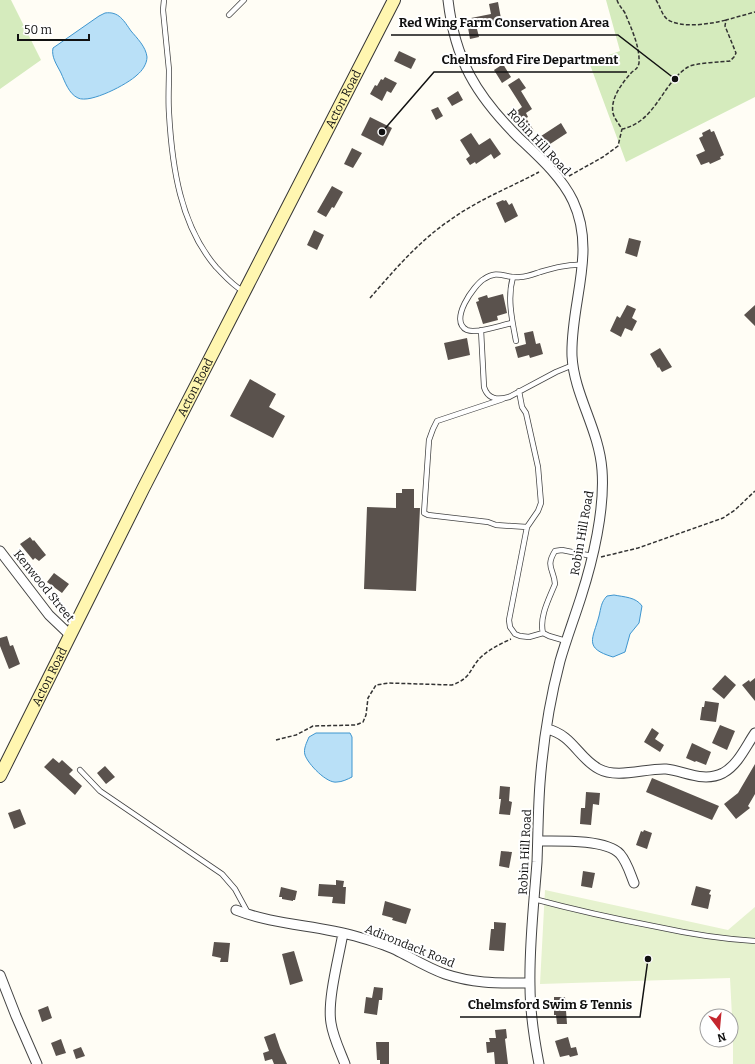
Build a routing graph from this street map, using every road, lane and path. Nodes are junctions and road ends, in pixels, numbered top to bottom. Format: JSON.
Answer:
{"nodes":[{"id":1,"x":164,"y":0,"type":"edge"},
{"id":2,"x":244,"y":0,"type":"edge"},
{"id":3,"x":394,"y":0,"type":"edge"},
{"id":4,"x":448,"y":0,"type":"edge"},
{"id":5,"x":617,"y":0,"type":"edge"},
{"id":6,"x":656,"y":0,"type":"edge"},
{"id":7,"x":755,"y":12,"type":"edge"},
{"id":8,"x":229,"y":15,"type":"dead end"},
{"id":9,"x":726,"y":20,"type":"junction"},
{"id":10,"x":622,"y":128,"type":"junction"},
{"id":11,"x":548,"y":166,"type":"junction"},
{"id":12,"x":560,"y":181,"type":"junction"},
{"id":13,"x":583,"y":265,"type":"junction"},
{"id":14,"x":514,"y":277,"type":"junction"},
{"id":15,"x":245,"y":291,"type":"junction"},
{"id":16,"x":370,"y":298,"type":"dead end"},
{"id":17,"x":512,"y":322,"type":"junction"},
{"id":18,"x":481,"y":330,"type":"junction"},
{"id":19,"x":516,"y":341,"type":"dead end"},
{"id":20,"x":573,"y":365,"type":"junction"},
{"id":21,"x":519,"y":392,"type":"junction"},
{"id":22,"x":503,"y":398,"type":"junction"},
{"id":23,"x":755,"y":491,"type":"edge"},
{"id":24,"x":527,"y":528,"type":"junction"},
{"id":25,"x":0,"y":551,"type":"edge"},
{"id":26,"x":592,"y":556,"type":"junction"},
{"id":27,"x":543,"y":633,"type":"junction"},
{"id":28,"x":70,"y":635,"type":"junction"},
{"id":29,"x":518,"y":635,"type":"junction"},
{"id":30,"x":566,"y":641,"type":"junction"},
{"id":31,"x":547,"y":729,"type":"junction"},
{"id":32,"x":755,"y":733,"type":"edge"},
{"id":33,"x":276,"y":740,"type":"dead end"},
{"id":34,"x":80,"y":770,"type":"dead end"},
{"id":35,"x":0,"y":776,"type":"edge"},
{"id":36,"x":538,"y":841,"type":"junction"},
{"id":37,"x":634,"y":882,"type":"dead end"},
{"id":38,"x":534,"y":899,"type":"junction"},
{"id":39,"x":236,"y":910,"type":"dead end"},
{"id":40,"x":249,"y":915,"type":"junction"},
{"id":41,"x":343,"y":933,"type":"junction"},
{"id":42,"x":755,"y":941,"type":"edge"},
{"id":43,"x":0,"y":975,"type":"edge"},
{"id":44,"x":530,"y":983,"type":"junction"},
{"id":45,"x":37,"y":1064,"type":"edge"},
{"id":46,"x":345,"y":1064,"type":"edge"},
{"id":47,"x":539,"y":1064,"type":"edge"}],
"edges":[{"from":1,"to":15,"type":"lane"},
{"from":2,"to":8,"type":"lane"},
{"from":3,"to":15,"type":"main road","name":"Acton Road"},
{"from":4,"to":11,"type":"street","name":"Robin Hill Road"},
{"from":5,"to":10,"type":"path"},
{"from":6,"to":9,"type":"path"},
{"from":7,"to":9,"type":"path"},
{"from":9,"to":10,"type":"path"},
{"from":10,"to":12,"type":"path"},
{"from":11,"to":12,"type":"street","name":"Robin Hill Road"},
{"from":11,"to":16,"type":"path"},
{"from":12,"to":13,"type":"street","name":"Robin Hill Road"},
{"from":13,"to":14,"type":"lane"},
{"from":13,"to":20,"type":"street","name":"Robin Hill Road"},
{"from":14,"to":17,"type":"lane"},
{"from":14,"to":18,"type":"lane"},
{"from":15,"to":28,"type":"main road","name":"Acton Road"},
{"from":17,"to":18,"type":"lane"},
{"from":17,"to":19,"type":"lane"},
{"from":18,"to":22,"type":"lane"},
{"from":20,"to":21,"type":"lane"},
{"from":20,"to":26,"type":"street","name":"Robin Hill Road"},
{"from":21,"to":22,"type":"lane"},
{"from":21,"to":24,"type":"lane"},
{"from":22,"to":24,"type":"lane"},
{"from":23,"to":26,"type":"path"},
{"from":24,"to":29,"type":"lane"},
{"from":25,"to":28,"type":"street","name":"Kenwood Street"},
{"from":26,"to":27,"type":"lane"},
{"from":26,"to":30,"type":"street","name":"Robin Hill Road"},
{"from":27,"to":29,"type":"lane"},
{"from":27,"to":30,"type":"lane"},
{"from":28,"to":35,"type":"main road","name":"Acton Road"},
{"from":29,"to":33,"type":"path"},
{"from":30,"to":31,"type":"street","name":"Robin Hill Road"},
{"from":31,"to":32,"type":"street"},
{"from":31,"to":36,"type":"street","name":"Robin Hill Road"},
{"from":34,"to":40,"type":"lane"},
{"from":36,"to":37,"type":"street"},
{"from":36,"to":38,"type":"street","name":"Robin Hill Road"},
{"from":38,"to":42,"type":"lane"},
{"from":38,"to":44,"type":"street","name":"Robin Hill Road"},
{"from":39,"to":40,"type":"street","name":"Adirondack Road"},
{"from":40,"to":41,"type":"street","name":"Adirondack Road"},
{"from":41,"to":44,"type":"street","name":"Adirondack Road"},
{"from":41,"to":46,"type":"street"},
{"from":43,"to":45,"type":"street"},
{"from":44,"to":47,"type":"street","name":"Robin Hill Road"}]}
